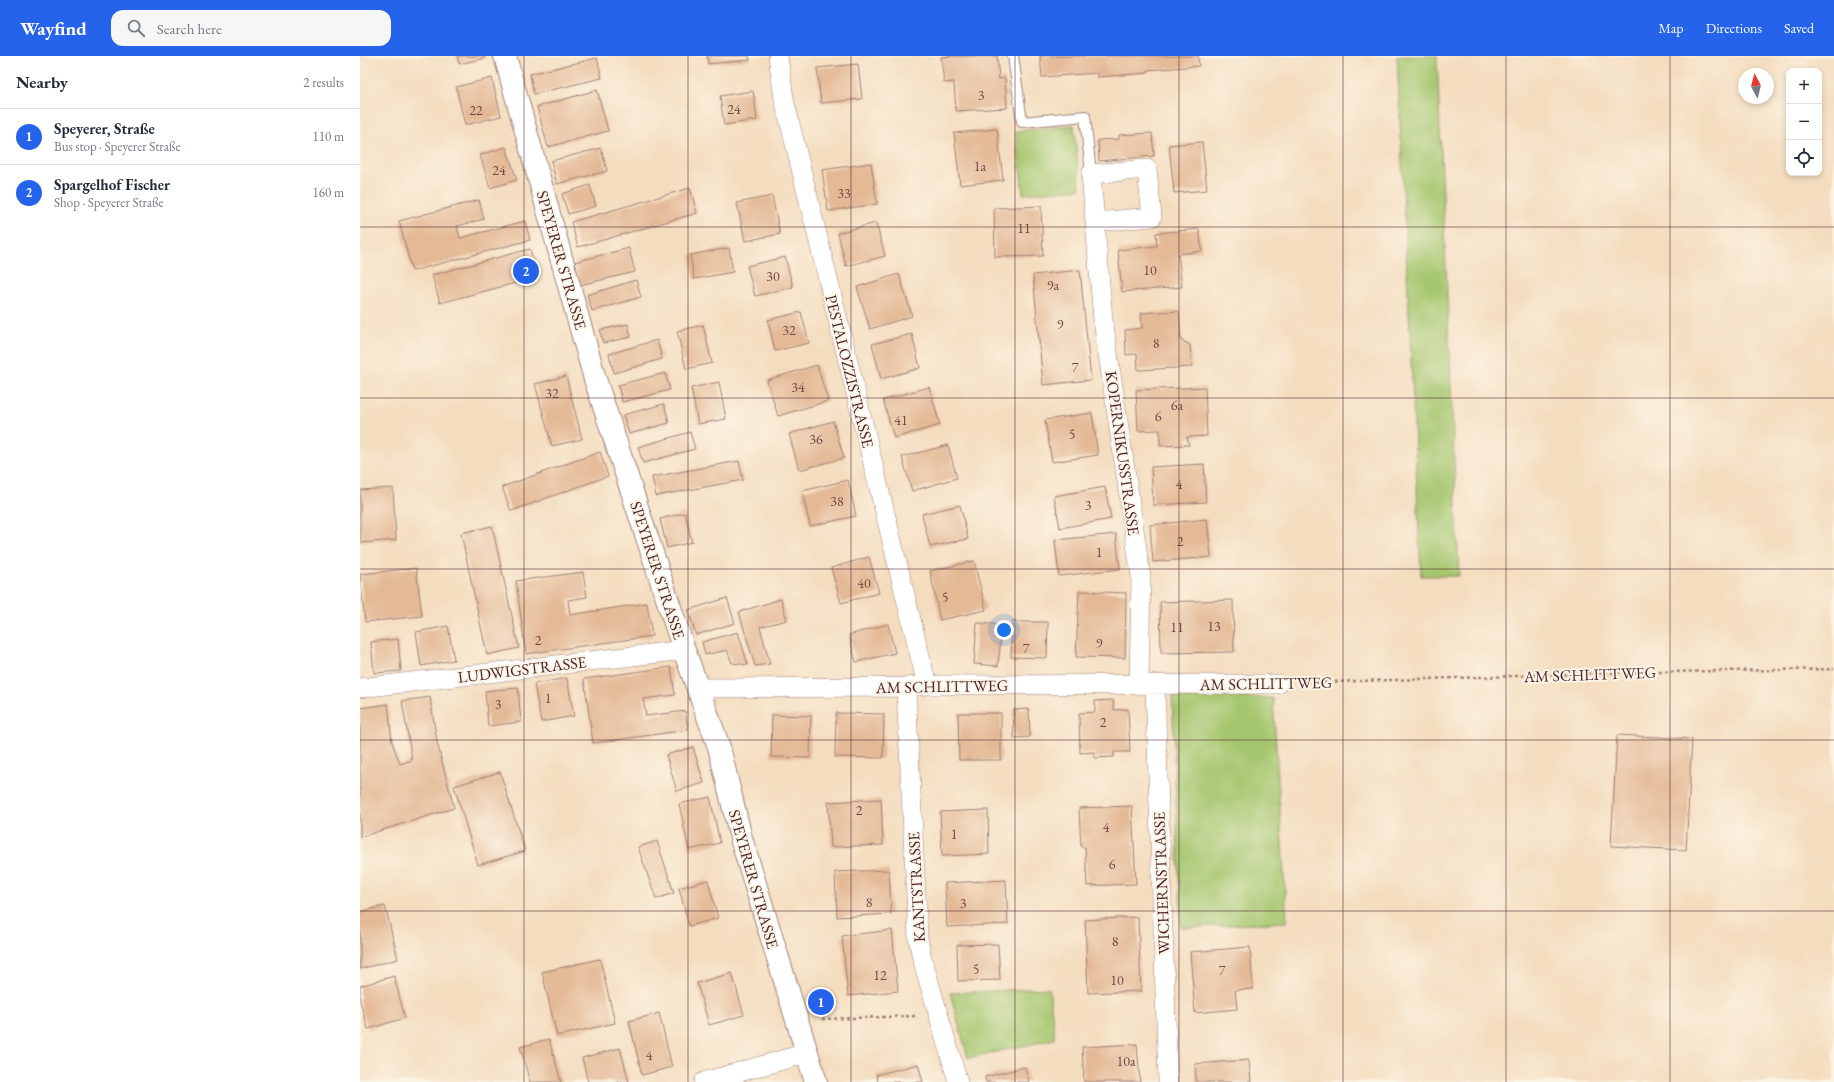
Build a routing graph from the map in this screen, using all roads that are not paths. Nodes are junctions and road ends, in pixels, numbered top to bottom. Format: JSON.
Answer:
{"nodes":[{"id":1,"x":505,"y":56,"type":"edge"},
{"id":2,"x":778,"y":56,"type":"edge"},
{"id":3,"x":1013,"y":56,"type":"edge"},
{"id":4,"x":1091,"y":174,"type":"junction"},
{"id":5,"x":1095,"y":222,"type":"junction"},
{"id":6,"x":684,"y":650,"type":"junction"},
{"id":7,"x":1278,"y":684,"type":"road end"},
{"id":8,"x":927,"y":685,"type":"junction"},
{"id":9,"x":1147,"y":685,"type":"junction"},
{"id":10,"x":906,"y":687,"type":"junction"},
{"id":11,"x":360,"y":688,"type":"edge"},
{"id":12,"x":697,"y":688,"type":"junction"},
{"id":13,"x":807,"y":1052,"type":"junction"},
{"id":14,"x":704,"y":1082,"type":"edge"},
{"id":15,"x":816,"y":1082,"type":"edge"},
{"id":16,"x":958,"y":1082,"type":"edge"},
{"id":17,"x":1168,"y":1082,"type":"edge"}],
"edges":[{"from":1,"to":6,"type":"main road","name":"SPEYERER STRASSE"},
{"from":2,"to":8,"type":"street","name":"PESTALOZZISTRASSE"},
{"from":3,"to":4,"type":"lane","name":"KOPERNIKUSSTRASSE"},
{"from":4,"to":5,"type":"street","name":"KOPERNIKUSSTRASSE"},
{"from":4,"to":5,"type":"street"},
{"from":5,"to":9,"type":"street","name":"KOPERNIKUSSTRASSE"},
{"from":6,"to":11,"type":"street","name":"LUDWIGSTRASSE"},
{"from":6,"to":12,"type":"main road","name":"SPEYERER STRASSE"},
{"from":7,"to":9,"type":"street","name":"AM SCHLITTWEG"},
{"from":8,"to":9,"type":"street","name":"AM SCHLITTWEG"},
{"from":8,"to":10,"type":"street","name":"AM SCHLITTWEG"},
{"from":9,"to":17,"type":"street","name":"WICHERNSTRASSE"},
{"from":10,"to":12,"type":"street","name":"AM SCHLITTWEG"},
{"from":10,"to":16,"type":"street","name":"KANTSTRASSE"},
{"from":12,"to":13,"type":"main road","name":"SPEYERER STRASSE"},
{"from":13,"to":14,"type":"street"},
{"from":13,"to":15,"type":"main road","name":"SPEYERER STRASSE"}]}
